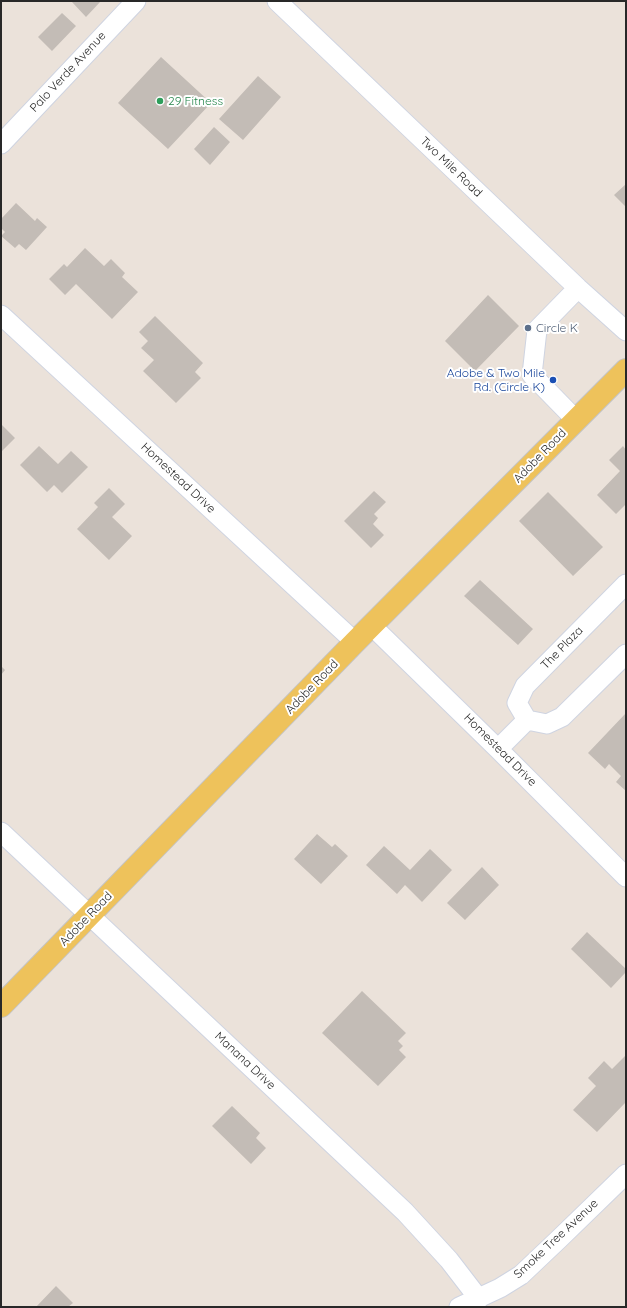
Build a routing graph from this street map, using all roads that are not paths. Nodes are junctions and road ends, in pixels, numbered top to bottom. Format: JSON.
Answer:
{"nodes":[{"id":1,"x":136,"y":1,"type":"edge"},
{"id":2,"x":278,"y":1,"type":"edge"},
{"id":3,"x":1,"y":144,"type":"edge"},
{"id":4,"x":578,"y":288,"type":"junction"},
{"id":5,"x":1,"y":315,"type":"edge"},
{"id":6,"x":626,"y":331,"type":"edge"},
{"id":7,"x":626,"y":370,"type":"edge"},
{"id":8,"x":576,"y":420,"type":"junction"},
{"id":9,"x":626,"y":584,"type":"edge"},
{"id":10,"x":372,"y":626,"type":"junction"},
{"id":11,"x":356,"y":642,"type":"junction"},
{"id":12,"x":626,"y":654,"type":"edge"},
{"id":13,"x":527,"y":720,"type":"junction"},
{"id":14,"x":498,"y":749,"type":"junction"},
{"id":15,"x":1,"y":832,"type":"edge"},
{"id":16,"x":626,"y":877,"type":"edge"},
{"id":17,"x":90,"y":915,"type":"junction"},
{"id":18,"x":1,"y":1006,"type":"edge"},
{"id":19,"x":626,"y":1174,"type":"edge"},
{"id":20,"x":478,"y":1299,"type":"junction"},
{"id":21,"x":459,"y":1307,"type":"edge"}],
"edges":[{"from":1,"to":3,"type":"street","name":"Palo Verde Avenue"},
{"from":2,"to":4,"type":"street","name":"Two Mile Road"},
{"from":4,"to":6,"type":"street","name":"Two Mile Road"},
{"from":4,"to":8,"type":"street"},
{"from":5,"to":11,"type":"street","name":"Homestead Drive"},
{"from":7,"to":8,"type":"main road","name":"Adobe Road"},
{"from":8,"to":10,"type":"main road","name":"Adobe Road"},
{"from":9,"to":13,"type":"street","name":"The Plaza"},
{"from":10,"to":11,"type":"main road","name":"Adobe Road"},
{"from":10,"to":14,"type":"street","name":"Homestead Drive"},
{"from":11,"to":17,"type":"main road","name":"Adobe Road"},
{"from":12,"to":13,"type":"street"},
{"from":13,"to":14,"type":"street"},
{"from":14,"to":16,"type":"street","name":"Homestead Drive"},
{"from":15,"to":17,"type":"street","name":"Manana Drive"},
{"from":17,"to":18,"type":"main road","name":"Adobe Road"},
{"from":17,"to":20,"type":"street","name":"Manana Drive"},
{"from":19,"to":20,"type":"street","name":"Smoke Tree Avenue"},
{"from":20,"to":21,"type":"street","name":"Smoke Tree Avenue"}]}
